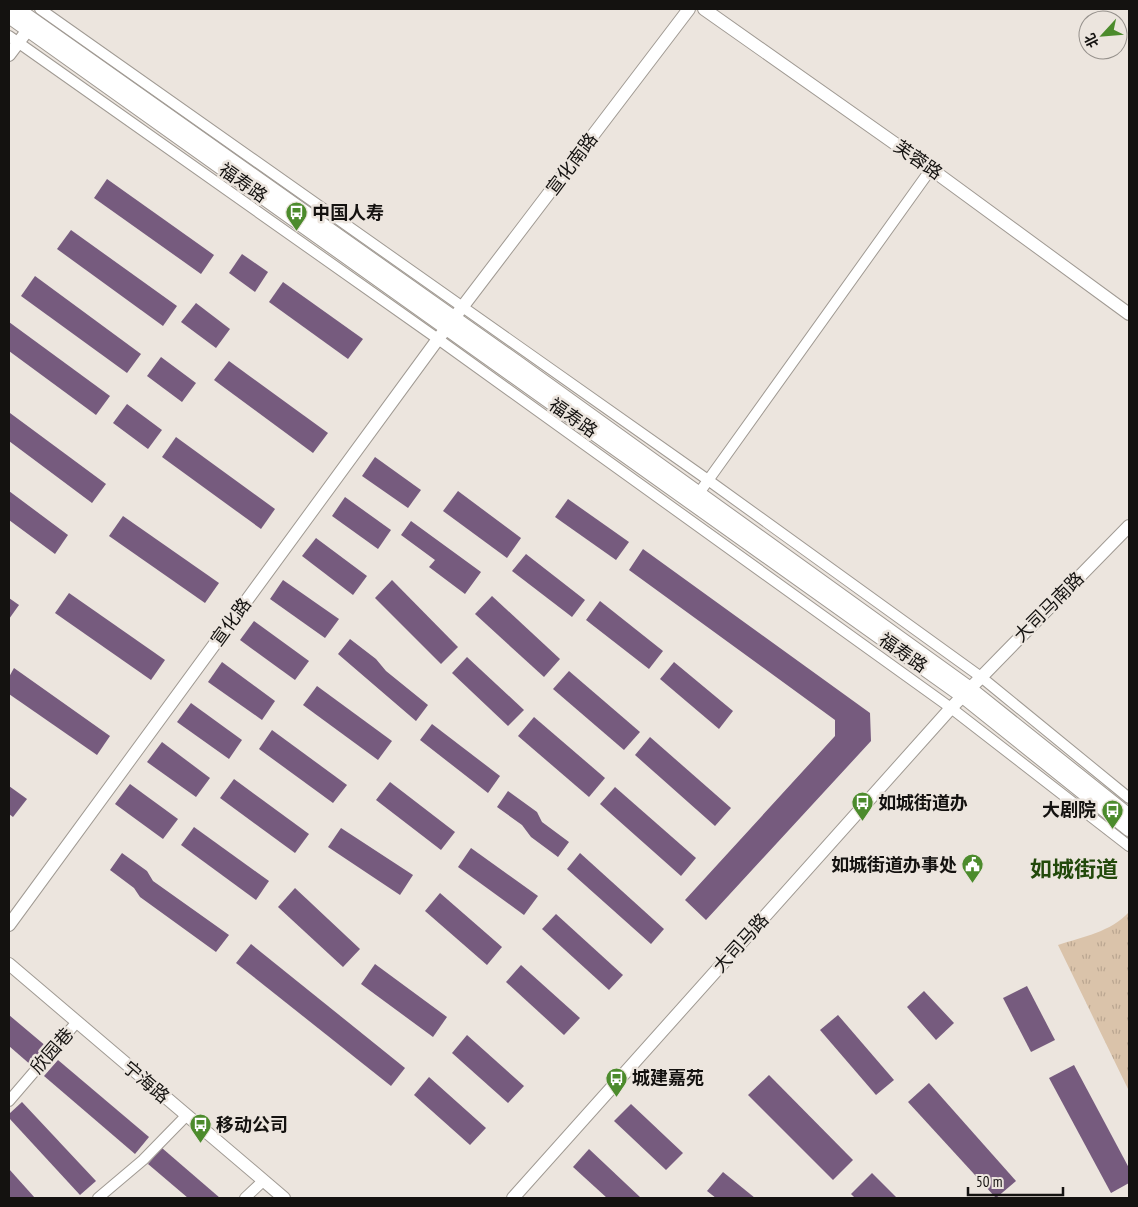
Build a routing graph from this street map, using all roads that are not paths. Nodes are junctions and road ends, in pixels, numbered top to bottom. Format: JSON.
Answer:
{"nodes":[{"id":1,"x":17,"y":9,"type":"edge"},
{"id":2,"x":689,"y":9,"type":"edge"},
{"id":3,"x":704,"y":9,"type":"edge"},
{"id":4,"x":9,"y":16,"type":"edge"},
{"id":5,"x":39,"y":16,"type":"edge"},
{"id":6,"x":13,"y":39,"type":"edge"},
{"id":7,"x":9,"y":55,"type":"edge"},
{"id":8,"x":931,"y":169,"type":"junction"},
{"id":9,"x":463,"y":307,"type":"junction"},
{"id":10,"x":1129,"y":314,"type":"edge"},
{"id":11,"x":450,"y":323,"type":"junction"},
{"id":12,"x":438,"y":339,"type":"junction"},
{"id":13,"x":708,"y":480,"type":"junction"},
{"id":14,"x":699,"y":493,"type":"junction"},
{"id":15,"x":1129,"y":526,"type":"edge"},
{"id":16,"x":981,"y":677,"type":"junction"},
{"id":17,"x":967,"y":692,"type":"junction"},
{"id":18,"x":951,"y":708,"type":"junction"},
{"id":19,"x":1129,"y":798,"type":"edge"},
{"id":20,"x":1129,"y":816,"type":"edge"},
{"id":21,"x":1129,"y":829,"type":"edge"},
{"id":22,"x":1129,"y":846,"type":"edge"},
{"id":23,"x":9,"y":925,"type":"edge"},
{"id":24,"x":9,"y":964,"type":"edge"},
{"id":25,"x":76,"y":1023,"type":"junction"},
{"id":26,"x":9,"y":1101,"type":"edge"},
{"id":27,"x":186,"y":1116,"type":"junction"},
{"id":28,"x":263,"y":1181,"type":"junction"},
{"id":29,"x":98,"y":1198,"type":"edge"},
{"id":30,"x":245,"y":1198,"type":"edge"},
{"id":31,"x":284,"y":1198,"type":"edge"},
{"id":32,"x":513,"y":1198,"type":"edge"}],
"edges":[{"from":1,"to":5,"type":"main road","name":"福寿路"},
{"from":2,"to":9,"type":"street","name":"宣化南路"},
{"from":3,"to":8,"type":"street","name":"芙蓉路"},
{"from":4,"to":5,"type":"main road","name":"福寿路"},
{"from":5,"to":6,"type":"street"},
{"from":5,"to":9,"type":"street"},
{"from":5,"to":11,"type":"main road","name":"福寿路"},
{"from":6,"to":7,"type":"street"},
{"from":6,"to":12,"type":"street"},
{"from":8,"to":10,"type":"street","name":"芙蓉路"},
{"from":8,"to":13,"type":"street"},
{"from":9,"to":11,"type":"street","name":"宣化南路"},
{"from":9,"to":13,"type":"street"},
{"from":11,"to":12,"type":"street","name":"宣化路"},
{"from":11,"to":14,"type":"main road","name":"福寿路"},
{"from":11,"to":17,"type":"main road","name":"福寿路"},
{"from":12,"to":18,"type":"street"},
{"from":12,"to":23,"type":"street","name":"宣化路"},
{"from":13,"to":14,"type":"street"},
{"from":13,"to":16,"type":"street"},
{"from":14,"to":17,"type":"main road","name":"福寿路"},
{"from":15,"to":16,"type":"street","name":"大司马南路"},
{"from":16,"to":17,"type":"street","name":"大司马南路"},
{"from":16,"to":19,"type":"street"},
{"from":17,"to":18,"type":"street","name":"大司马路"},
{"from":17,"to":20,"type":"main road","name":"福寿路"},
{"from":17,"to":21,"type":"main road","name":"福寿路"},
{"from":18,"to":22,"type":"street"},
{"from":18,"to":32,"type":"street","name":"大司马路"},
{"from":24,"to":25,"type":"street","name":"宁海路"},
{"from":25,"to":26,"type":"street","name":"欣园巷"},
{"from":25,"to":27,"type":"street","name":"宁海路"},
{"from":27,"to":28,"type":"street","name":"宁海路"},
{"from":27,"to":29,"type":"street"},
{"from":28,"to":30,"type":"street"},
{"from":28,"to":31,"type":"street","name":"宁海路"}]}
